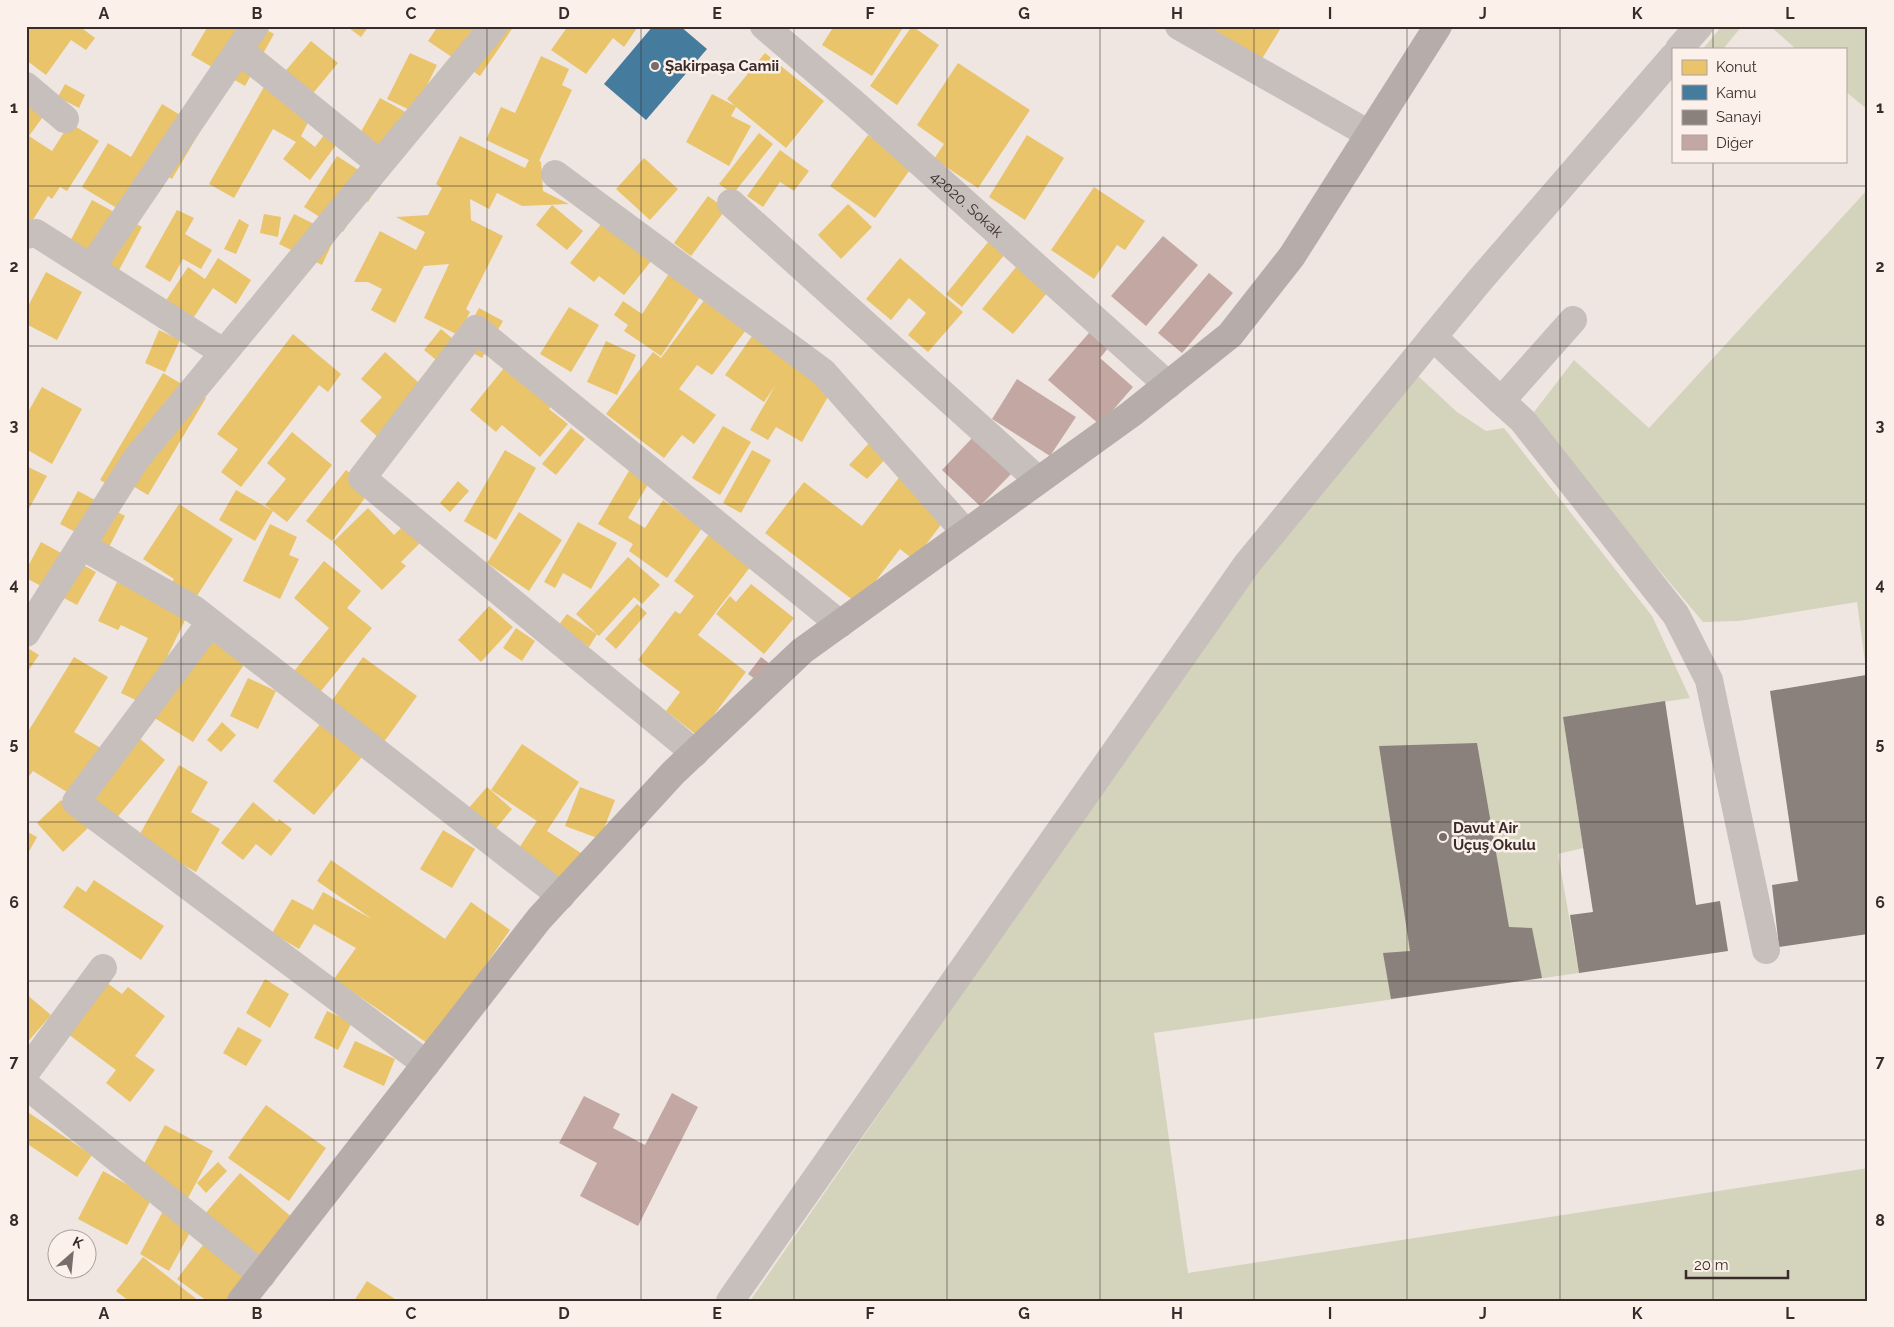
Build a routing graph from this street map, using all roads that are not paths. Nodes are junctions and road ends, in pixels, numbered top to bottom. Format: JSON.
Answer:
{"nodes":[{"id":1,"x":255,"y":26,"type":"edge"},
{"id":2,"x":494,"y":26,"type":"edge"},
{"id":3,"x":764,"y":26,"type":"edge"},
{"id":4,"x":1179,"y":26,"type":"edge"},
{"id":5,"x":1438,"y":26,"type":"edge"},
{"id":6,"x":1699,"y":26,"type":"edge"},
{"id":7,"x":1681,"y":48,"type":"edge"},
{"id":8,"x":239,"y":50,"type":"junction"},
{"id":9,"x":1672,"y":57,"type":"edge"},
{"id":10,"x":26,"y":86,"type":"edge"},
{"id":11,"x":66,"y":120,"type":"dead end"},
{"id":12,"x":1369,"y":134,"type":"junction"},
{"id":13,"x":379,"y":163,"type":"junction"},
{"id":14,"x":555,"y":174,"type":"dead end"},
{"id":15,"x":731,"y":203,"type":"dead end"},
{"id":16,"x":26,"y":235,"type":"edge"},
{"id":17,"x":91,"y":268,"type":"junction"},
{"id":18,"x":1573,"y":320,"type":"dead end"},
{"id":19,"x":1433,"y":338,"type":"junction"},
{"id":20,"x":223,"y":352,"type":"junction"},
{"id":21,"x":1168,"y":384,"type":"junction"},
{"id":22,"x":1501,"y":401,"type":"junction"},
{"id":23,"x":1038,"y":480,"type":"junction"},
{"id":24,"x":966,"y":533,"type":"junction"},
{"id":25,"x":82,"y":546,"type":"junction"},
{"id":26,"x":210,"y":622,"type":"junction"},
{"id":27,"x":840,"y":624,"type":"junction"},
{"id":28,"x":26,"y":633,"type":"edge"},
{"id":29,"x":695,"y":753,"type":"junction"},
{"id":30,"x":560,"y":896,"type":"junction"},
{"id":31,"x":1766,"y":950,"type":"dead end"},
{"id":32,"x":103,"y":968,"type":"dead end"},
{"id":33,"x":426,"y":1064,"type":"junction"},
{"id":34,"x":26,"y":1072,"type":"edge"},
{"id":35,"x":26,"y":1086,"type":"edge"},
{"id":36,"x":262,"y":1275,"type":"junction"},
{"id":37,"x":241,"y":1301,"type":"edge"},
{"id":38,"x":730,"y":1301,"type":"edge"}],
"edges":[{"from":1,"to":8,"type":"street"},
{"from":2,"to":13,"type":"street"},
{"from":3,"to":21,"type":"street","name":"42020. Sokak"},
{"from":4,"to":12,"type":"street"},
{"from":5,"to":12,"type":"main road"},
{"from":6,"to":7,"type":"street"},
{"from":8,"to":13,"type":"street"},
{"from":8,"to":17,"type":"street"},
{"from":9,"to":19,"type":"street"},
{"from":10,"to":11,"type":"street"},
{"from":12,"to":21,"type":"main road"},
{"from":13,"to":20,"type":"street"},
{"from":14,"to":24,"type":"street"},
{"from":15,"to":23,"type":"street"},
{"from":16,"to":17,"type":"street"},
{"from":17,"to":20,"type":"street"},
{"from":18,"to":22,"type":"street"},
{"from":19,"to":22,"type":"street"},
{"from":19,"to":38,"type":"street"},
{"from":20,"to":25,"type":"street"},
{"from":21,"to":23,"type":"main road"},
{"from":22,"to":31,"type":"street"},
{"from":23,"to":24,"type":"main road"},
{"from":24,"to":27,"type":"main road"},
{"from":25,"to":26,"type":"street"},
{"from":25,"to":28,"type":"street"},
{"from":26,"to":30,"type":"street"},
{"from":26,"to":33,"type":"street"},
{"from":27,"to":29,"type":"main road"},
{"from":27,"to":29,"type":"street"},
{"from":29,"to":30,"type":"main road"},
{"from":30,"to":33,"type":"main road"},
{"from":32,"to":34,"type":"street"},
{"from":33,"to":36,"type":"main road"},
{"from":35,"to":36,"type":"street"},
{"from":36,"to":37,"type":"main road"}]}
